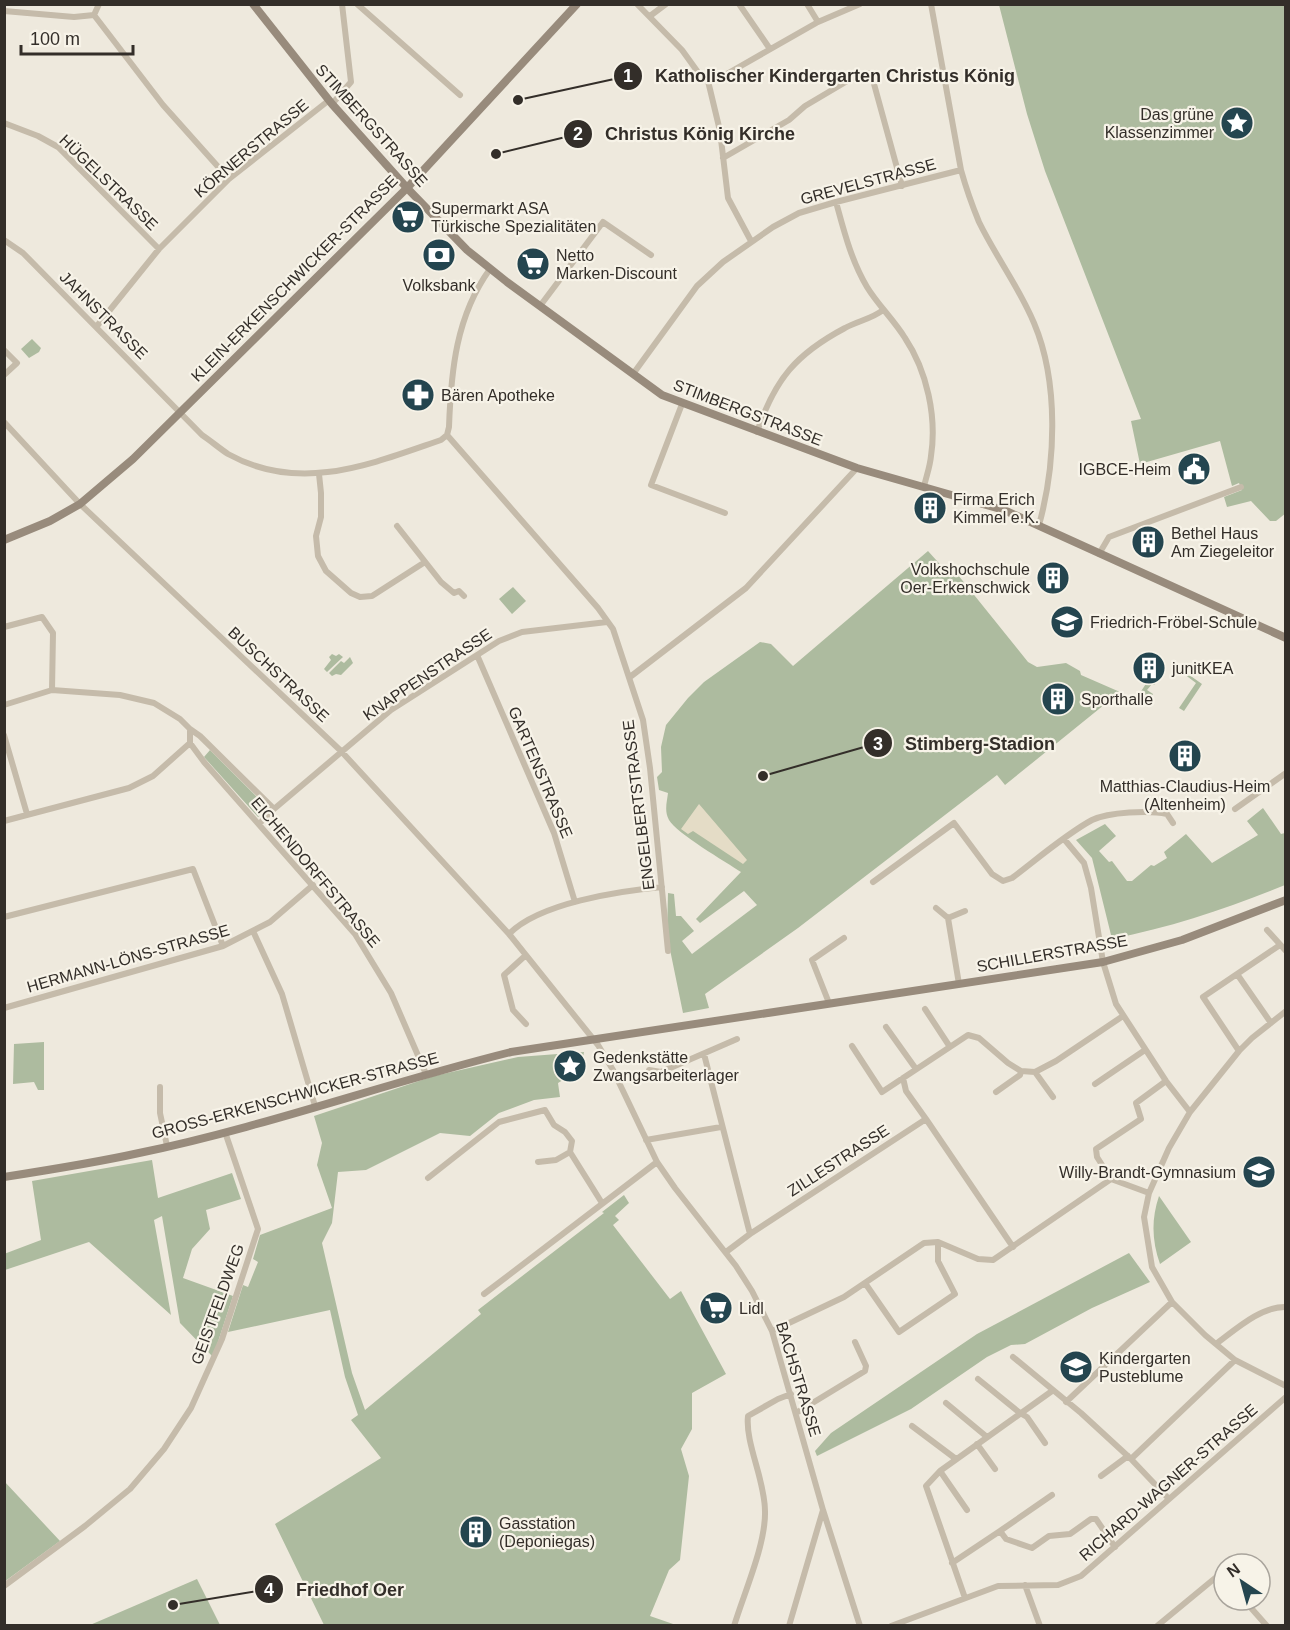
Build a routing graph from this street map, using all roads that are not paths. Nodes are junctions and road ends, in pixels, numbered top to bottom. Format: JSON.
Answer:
{"nodes":[{"id":1,"x":99,"y":4,"type":"edge"},
{"id":2,"x":252,"y":4,"type":"edge"},
{"id":3,"x":342,"y":4,"type":"edge"},
{"id":4,"x":357,"y":4,"type":"edge"},
{"id":5,"x":577,"y":4,"type":"edge"},
{"id":6,"x":637,"y":4,"type":"edge"},
{"id":7,"x":666,"y":4,"type":"edge"},
{"id":8,"x":739,"y":4,"type":"edge"},
{"id":9,"x":807,"y":4,"type":"edge"},
{"id":10,"x":860,"y":4,"type":"edge"},
{"id":11,"x":931,"y":4,"type":"edge"},
{"id":12,"x":4,"y":12,"type":"edge"},
{"id":13,"x":94,"y":15,"type":"junction"},
{"id":14,"x":650,"y":16,"type":"junction"},
{"id":15,"x":818,"y":22,"type":"junction"},
{"id":16,"x":770,"y":49,"type":"junction"},
{"id":17,"x":708,"y":81,"type":"junction"},
{"id":18,"x":459,"y":95,"type":"dead end"},
{"id":19,"x":330,"y":103,"type":"junction"},
{"id":20,"x":4,"y":123,"type":"edge"},
{"id":21,"x":723,"y":158,"type":"junction"},
{"id":22,"x":962,"y":170,"type":"junction"},
{"id":23,"x":230,"y":179,"type":"junction"},
{"id":24,"x":902,"y":186,"type":"junction"},
{"id":25,"x":407,"y":188,"type":"junction"},
{"id":26,"x":836,"y":202,"type":"junction"},
{"id":27,"x":4,"y":240,"type":"edge"},
{"id":28,"x":751,"y":241,"type":"junction"},
{"id":29,"x":159,"y":249,"type":"junction"},
{"id":30,"x":651,"y":255,"type":"dead end"},
{"id":31,"x":490,"y":269,"type":"junction"},
{"id":32,"x":540,"y":306,"type":"junction"},
{"id":33,"x":883,"y":310,"type":"junction"},
{"id":34,"x":97,"y":326,"type":"junction"},
{"id":35,"x":4,"y":350,"type":"edge"},
{"id":36,"x":633,"y":374,"type":"junction"},
{"id":37,"x":4,"y":375,"type":"edge"},
{"id":38,"x":682,"y":404,"type":"junction"},
{"id":39,"x":180,"y":412,"type":"junction"},
{"id":40,"x":4,"y":422,"type":"edge"},
{"id":41,"x":757,"y":432,"type":"junction"},
{"id":42,"x":447,"y":435,"type":"junction"},
{"id":43,"x":857,"y":468,"type":"junction"},
{"id":44,"x":320,"y":474,"type":"junction"},
{"id":45,"x":924,"y":487,"type":"junction"},
{"id":46,"x":1241,"y":487,"type":"dead end"},
{"id":47,"x":80,"y":504,"type":"junction"},
{"id":48,"x":725,"y":513,"type":"dead end"},
{"id":49,"x":1039,"y":525,"type":"junction"},
{"id":50,"x":397,"y":526,"type":"dead end"},
{"id":51,"x":4,"y":540,"type":"edge"},
{"id":52,"x":1099,"y":554,"type":"junction"},
{"id":53,"x":425,"y":562,"type":"junction"},
{"id":54,"x":464,"y":596,"type":"dead end"},
{"id":55,"x":607,"y":622,"type":"junction"},
{"id":56,"x":4,"y":627,"type":"edge"},
{"id":57,"x":1286,"y":638,"type":"edge"},
{"id":58,"x":477,"y":655,"type":"junction"},
{"id":59,"x":630,"y":677,"type":"junction"},
{"id":60,"x":52,"y":690,"type":"junction"},
{"id":61,"x":4,"y":705,"type":"edge"},
{"id":62,"x":190,"y":729,"type":"junction"},
{"id":63,"x":4,"y":735,"type":"edge"},
{"id":64,"x":190,"y":743,"type":"junction"},
{"id":65,"x":341,"y":751,"type":"junction"},
{"id":66,"x":1286,"y":773,"type":"edge"},
{"id":67,"x":274,"y":809,"type":"junction"},
{"id":68,"x":1235,"y":809,"type":"dead end"},
{"id":69,"x":27,"y":814,"type":"junction"},
{"id":70,"x":4,"y":821,"type":"edge"},
{"id":71,"x":1173,"y":823,"type":"dead end"},
{"id":72,"x":259,"y":824,"type":"junction"},
{"id":73,"x":1064,"y":839,"type":"junction"},
{"id":74,"x":873,"y":882,"type":"dead end"},
{"id":75,"x":314,"y":885,"type":"junction"},
{"id":76,"x":662,"y":886,"type":"junction"},
{"id":77,"x":1286,"y":900,"type":"edge"},
{"id":78,"x":575,"y":902,"type":"junction"},
{"id":79,"x":936,"y":908,"type":"dead end"},
{"id":80,"x":965,"y":911,"type":"dead end"},
{"id":81,"x":4,"y":917,"type":"edge"},
{"id":82,"x":948,"y":918,"type":"junction"},
{"id":83,"x":1268,"y":930,"type":"dead end"},
{"id":84,"x":253,"y":931,"type":"junction"},
{"id":85,"x":509,"y":934,"type":"junction"},
{"id":86,"x":844,"y":938,"type":"dead end"},
{"id":87,"x":1280,"y":945,"type":"junction"},
{"id":88,"x":223,"y":946,"type":"junction"},
{"id":89,"x":668,"y":951,"type":"dead end"},
{"id":90,"x":1286,"y":951,"type":"edge"},
{"id":91,"x":526,"y":955,"type":"junction"},
{"id":92,"x":1103,"y":962,"type":"junction"},
{"id":93,"x":1237,"y":974,"type":"junction"},
{"id":94,"x":959,"y":984,"type":"junction"},
{"id":95,"x":829,"y":1003,"type":"junction"},
{"id":96,"x":4,"y":1008,"type":"edge"},
{"id":97,"x":925,"y":1009,"type":"dead end"},
{"id":98,"x":1286,"y":1011,"type":"edge"},
{"id":99,"x":1123,"y":1016,"type":"junction"},
{"id":100,"x":1271,"y":1023,"type":"junction"},
{"id":101,"x":526,"y":1024,"type":"dead end"},
{"id":102,"x":886,"y":1027,"type":"dead end"},
{"id":103,"x":593,"y":1039,"type":"junction"},
{"id":104,"x":737,"y":1039,"type":"dead end"},
{"id":105,"x":852,"y":1046,"type":"dead end"},
{"id":106,"x":950,"y":1047,"type":"junction"},
{"id":107,"x":1145,"y":1050,"type":"junction"},
{"id":108,"x":1239,"y":1051,"type":"junction"},
{"id":109,"x":704,"y":1054,"type":"junction"},
{"id":110,"x":916,"y":1069,"type":"junction"},
{"id":111,"x":649,"y":1070,"type":"dead end"},
{"id":112,"x":1021,"y":1071,"type":"junction"},
{"id":113,"x":1035,"y":1072,"type":"junction"},
{"id":114,"x":426,"y":1074,"type":"junction"},
{"id":115,"x":903,"y":1078,"type":"junction"},
{"id":116,"x":1166,"y":1081,"type":"junction"},
{"id":117,"x":1095,"y":1084,"type":"dead end"},
{"id":118,"x":160,"y":1087,"type":"dead end"},
{"id":119,"x":996,"y":1092,"type":"dead end"},
{"id":120,"x":1053,"y":1097,"type":"dead end"},
{"id":121,"x":315,"y":1106,"type":"junction"},
{"id":122,"x":1190,"y":1112,"type":"junction"},
{"id":123,"x":926,"y":1119,"type":"junction"},
{"id":124,"x":721,"y":1127,"type":"junction"},
{"id":125,"x":225,"y":1132,"type":"junction"},
{"id":126,"x":646,"y":1140,"type":"junction"},
{"id":127,"x":167,"y":1146,"type":"junction"},
{"id":128,"x":570,"y":1152,"type":"junction"},
{"id":129,"x":538,"y":1162,"type":"dead end"},
{"id":130,"x":657,"y":1162,"type":"junction"},
{"id":131,"x":4,"y":1177,"type":"edge"},
{"id":132,"x":428,"y":1178,"type":"dead end"},
{"id":133,"x":1111,"y":1179,"type":"junction"},
{"id":134,"x":1149,"y":1192,"type":"junction"},
{"id":135,"x":602,"y":1203,"type":"junction"},
{"id":136,"x":750,"y":1234,"type":"junction"},
{"id":137,"x":938,"y":1242,"type":"junction"},
{"id":138,"x":1013,"y":1247,"type":"junction"},
{"id":139,"x":726,"y":1252,"type":"junction"},
{"id":140,"x":865,"y":1283,"type":"junction"},
{"id":141,"x":484,"y":1294,"type":"dead end"},
{"id":142,"x":1172,"y":1302,"type":"junction"},
{"id":143,"x":1286,"y":1307,"type":"edge"},
{"id":144,"x":772,"y":1331,"type":"junction"},
{"id":145,"x":855,"y":1342,"type":"dead end"},
{"id":146,"x":1216,"y":1344,"type":"junction"},
{"id":147,"x":1013,"y":1357,"type":"dead end"},
{"id":148,"x":1235,"y":1360,"type":"junction"},
{"id":149,"x":978,"y":1378,"type":"dead end"},
{"id":150,"x":1286,"y":1386,"type":"edge"},
{"id":151,"x":1052,"y":1391,"type":"junction"},
{"id":152,"x":791,"y":1394,"type":"junction"},
{"id":153,"x":1286,"y":1396,"type":"edge"},
{"id":154,"x":1066,"y":1402,"type":"junction"},
{"id":155,"x":946,"y":1403,"type":"dead end"},
{"id":156,"x":796,"y":1413,"type":"junction"},
{"id":157,"x":1020,"y":1413,"type":"junction"},
{"id":158,"x":912,"y":1426,"type":"dead end"},
{"id":159,"x":987,"y":1437,"type":"junction"},
{"id":160,"x":1045,"y":1443,"type":"dead end"},
{"id":161,"x":977,"y":1444,"type":"junction"},
{"id":162,"x":1130,"y":1458,"type":"junction"},
{"id":163,"x":956,"y":1459,"type":"junction"},
{"id":164,"x":994,"y":1469,"type":"dead end"},
{"id":165,"x":940,"y":1471,"type":"junction"},
{"id":166,"x":1101,"y":1476,"type":"dead end"},
{"id":167,"x":1052,"y":1495,"type":"dead end"},
{"id":168,"x":1169,"y":1499,"type":"junction"},
{"id":169,"x":823,"y":1510,"type":"junction"},
{"id":170,"x":967,"y":1510,"type":"dead end"},
{"id":171,"x":1000,"y":1531,"type":"junction"},
{"id":172,"x":1115,"y":1546,"type":"junction"},
{"id":173,"x":952,"y":1563,"type":"junction"},
{"id":174,"x":1212,"y":1580,"type":"edge"},
{"id":175,"x":1025,"y":1585,"type":"junction"},
{"id":176,"x":4,"y":1586,"type":"edge"},
{"id":177,"x":965,"y":1598,"type":"junction"},
{"id":178,"x":1255,"y":1612,"type":"edge"},
{"id":179,"x":734,"y":1626,"type":"edge"},
{"id":180,"x":789,"y":1626,"type":"edge"},
{"id":181,"x":860,"y":1626,"type":"edge"},
{"id":182,"x":891,"y":1626,"type":"edge"},
{"id":183,"x":1040,"y":1626,"type":"edge"},
{"id":184,"x":1156,"y":1626,"type":"edge"},
{"id":185,"x":1267,"y":1626,"type":"edge"}],
"edges":[{"from":1,"to":13,"type":"street"},
{"from":2,"to":19,"type":"street","name":"STIMBERGSTRASSE"},
{"from":3,"to":19,"type":"street","name":"KÖRNERSTRASSE"},
{"from":4,"to":18,"type":"street"},
{"from":5,"to":25,"type":"street","name":"KLEIN-ERKENSCHWICKER-STRASSE"},
{"from":6,"to":14,"type":"street"},
{"from":7,"to":14,"type":"street"},
{"from":8,"to":16,"type":"street"},
{"from":9,"to":15,"type":"street"},
{"from":10,"to":15,"type":"street"},
{"from":11,"to":22,"type":"street"},
{"from":12,"to":13,"type":"street"},
{"from":13,"to":23,"type":"street"},
{"from":14,"to":17,"type":"street"},
{"from":15,"to":16,"type":"street"},
{"from":16,"to":17,"type":"street"},
{"from":17,"to":21,"type":"street"},
{"from":19,"to":23,"type":"street","name":"KÖRNERSTRASSE"},
{"from":19,"to":25,"type":"street","name":"STIMBERGSTRASSE"},
{"from":20,"to":29,"type":"street","name":"HÜGELSTRASSE"},
{"from":21,"to":24,"type":"street"},
{"from":21,"to":28,"type":"street"},
{"from":22,"to":24,"type":"street","name":"GREVELSTRASSE"},
{"from":22,"to":49,"type":"street"},
{"from":23,"to":29,"type":"street","name":"KÖRNERSTRASSE"},
{"from":24,"to":26,"type":"street","name":"GREVELSTRASSE"},
{"from":25,"to":31,"type":"street","name":"STIMBERGSTRASSE"},
{"from":25,"to":39,"type":"street","name":"KLEIN-ERKENSCHWICKER-STRASSE"},
{"from":26,"to":28,"type":"street","name":"GREVELSTRASSE"},
{"from":26,"to":33,"type":"street"},
{"from":27,"to":34,"type":"street","name":"JAHNSTRASSE"},
{"from":28,"to":36,"type":"street","name":"GREVELSTRASSE"},
{"from":29,"to":34,"type":"street","name":"KÖRNERSTRASSE"},
{"from":30,"to":32,"type":"street"},
{"from":31,"to":32,"type":"street","name":"STIMBERGSTRASSE"},
{"from":31,"to":42,"type":"street"},
{"from":32,"to":36,"type":"street","name":"STIMBERGSTRASSE"},
{"from":33,"to":41,"type":"street"},
{"from":33,"to":45,"type":"street"},
{"from":34,"to":39,"type":"street","name":"JAHNSTRASSE"},
{"from":35,"to":37,"type":"street"},
{"from":36,"to":38,"type":"street","name":"STIMBERGSTRASSE"},
{"from":38,"to":41,"type":"street","name":"STIMBERGSTRASSE"},
{"from":38,"to":48,"type":"street"},
{"from":39,"to":44,"type":"street","name":"JAHNSTRASSE"},
{"from":39,"to":47,"type":"street","name":"KLEIN-ERKENSCHWICKER-STRASSE"},
{"from":40,"to":47,"type":"street","name":"BUSCHSTRASSE"},
{"from":41,"to":43,"type":"street","name":"STIMBERGSTRASSE"},
{"from":42,"to":44,"type":"street","name":"JAHNSTRASSE"},
{"from":42,"to":55,"type":"street","name":"ENGELBERTSTRASSE"},
{"from":43,"to":45,"type":"street","name":"STIMBERGSTRASSE"},
{"from":43,"to":59,"type":"street"},
{"from":44,"to":53,"type":"street"},
{"from":45,"to":49,"type":"street","name":"STIMBERGSTRASSE"},
{"from":46,"to":52,"type":"street"},
{"from":47,"to":51,"type":"street","name":"KLEIN-ERKENSCHWICKER-STRASSE"},
{"from":47,"to":65,"type":"street","name":"BUSCHSTRASSE"},
{"from":49,"to":52,"type":"street","name":"STIMBERGSTRASSE"},
{"from":50,"to":53,"type":"street"},
{"from":52,"to":57,"type":"street","name":"STIMBERGSTRASSE"},
{"from":53,"to":54,"type":"street"},
{"from":55,"to":58,"type":"street","name":"KNAPPENSTRASSE"},
{"from":55,"to":59,"type":"street","name":"ENGELBERTSTRASSE"},
{"from":56,"to":60,"type":"street"},
{"from":58,"to":65,"type":"street","name":"KNAPPENSTRASSE"},
{"from":58,"to":78,"type":"street","name":"GARTENSTRASSE"},
{"from":59,"to":76,"type":"street","name":"ENGELBERTSTRASSE"},
{"from":60,"to":61,"type":"street","name":"EICHENDORFFSTRASSE"},
{"from":60,"to":62,"type":"street","name":"EICHENDORFFSTRASSE"},
{"from":62,"to":64,"type":"street"},
{"from":62,"to":67,"type":"street","name":"EICHENDORFFSTRASSE"},
{"from":63,"to":69,"type":"street"},
{"from":64,"to":69,"type":"street"},
{"from":64,"to":72,"type":"street","name":"EICHENDORFFSTRASSE"},
{"from":65,"to":67,"type":"street","name":"KNAPPENSTRASSE"},
{"from":65,"to":85,"type":"street","name":"BUSCHSTRASSE"},
{"from":66,"to":68,"type":"street"},
{"from":67,"to":72,"type":"street","name":"KNAPPENSTRASSE"},
{"from":69,"to":70,"type":"street"},
{"from":71,"to":73,"type":"street"},
{"from":72,"to":75,"type":"street","name":"EICHENDORFFSTRASSE"},
{"from":73,"to":74,"type":"street"},
{"from":73,"to":92,"type":"street"},
{"from":75,"to":84,"type":"street","name":"HERMANN-LÖNS-STRASSE"},
{"from":75,"to":114,"type":"street","name":"EICHENDORFFSTRASSE"},
{"from":76,"to":78,"type":"street"},
{"from":76,"to":89,"type":"street","name":"ENGELBERTSTRASSE"},
{"from":77,"to":92,"type":"street","name":"SCHILLERSTRASSE"},
{"from":78,"to":85,"type":"street"},
{"from":79,"to":82,"type":"street"},
{"from":80,"to":82,"type":"street"},
{"from":81,"to":88,"type":"street"},
{"from":82,"to":94,"type":"street","name":"SCHILLERSTRASSE"},
{"from":83,"to":87,"type":"street"},
{"from":84,"to":88,"type":"street","name":"HERMANN-LÖNS-STRASSE"},
{"from":84,"to":121,"type":"street"},
{"from":85,"to":91,"type":"street","name":"BUSCHSTRASSE"},
{"from":86,"to":95,"type":"street"},
{"from":87,"to":90,"type":"street"},
{"from":87,"to":93,"type":"street"},
{"from":88,"to":96,"type":"street","name":"HERMANN-LÖNS-STRASSE"},
{"from":91,"to":101,"type":"street"},
{"from":91,"to":103,"type":"street","name":"BUSCHSTRASSE"},
{"from":92,"to":94,"type":"street","name":"SCHILLERSTRASSE"},
{"from":92,"to":99,"type":"street"},
{"from":93,"to":100,"type":"street"},
{"from":93,"to":108,"type":"street"},
{"from":94,"to":95,"type":"street","name":"SCHILLERSTRASSE"},
{"from":95,"to":103,"type":"street","name":"SCHILLERSTRASSE"},
{"from":97,"to":106,"type":"street"},
{"from":98,"to":100,"type":"street"},
{"from":99,"to":107,"type":"street"},
{"from":99,"to":113,"type":"street"},
{"from":100,"to":108,"type":"street"},
{"from":102,"to":110,"type":"street"},
{"from":103,"to":114,"type":"street","name":"GROSS-ERKENSCHWICKER-STRASSE"},
{"from":103,"to":126,"type":"street","name":"BACHSTRASSE"},
{"from":104,"to":109,"type":"street"},
{"from":105,"to":115,"type":"street"},
{"from":106,"to":110,"type":"street"},
{"from":106,"to":112,"type":"street"},
{"from":107,"to":116,"type":"street"},
{"from":107,"to":117,"type":"street"},
{"from":108,"to":122,"type":"street"},
{"from":109,"to":111,"type":"street"},
{"from":109,"to":124,"type":"street"},
{"from":110,"to":115,"type":"street"},
{"from":112,"to":113,"type":"street"},
{"from":112,"to":119,"type":"street"},
{"from":113,"to":120,"type":"street"},
{"from":114,"to":121,"type":"street","name":"GROSS-ERKENSCHWICKER-STRASSE"},
{"from":115,"to":123,"type":"street"},
{"from":116,"to":122,"type":"street"},
{"from":116,"to":133,"type":"street"},
{"from":118,"to":127,"type":"street"},
{"from":121,"to":125,"type":"street","name":"GROSS-ERKENSCHWICKER-STRASSE"},
{"from":122,"to":134,"type":"street"},
{"from":123,"to":136,"type":"street","name":"ZILLESTRASSE"},
{"from":123,"to":138,"type":"street"},
{"from":124,"to":126,"type":"street"},
{"from":124,"to":136,"type":"street"},
{"from":125,"to":127,"type":"street","name":"GROSS-ERKENSCHWICKER-STRASSE"},
{"from":125,"to":176,"type":"street","name":"GEISTFELDWEG"},
{"from":126,"to":130,"type":"street","name":"BACHSTRASSE"},
{"from":127,"to":131,"type":"street","name":"GROSS-ERKENSCHWICKER-STRASSE"},
{"from":128,"to":129,"type":"street"},
{"from":128,"to":132,"type":"street"},
{"from":128,"to":135,"type":"street"},
{"from":130,"to":135,"type":"street"},
{"from":130,"to":139,"type":"street","name":"BACHSTRASSE"},
{"from":133,"to":134,"type":"street"},
{"from":133,"to":138,"type":"street"},
{"from":134,"to":142,"type":"street"},
{"from":135,"to":141,"type":"street"},
{"from":136,"to":139,"type":"street","name":"ZILLESTRASSE"},
{"from":137,"to":138,"type":"street"},
{"from":137,"to":140,"type":"street"},
{"from":137,"to":140,"type":"street"},
{"from":139,"to":144,"type":"street","name":"BACHSTRASSE"},
{"from":140,"to":144,"type":"street"},
{"from":142,"to":146,"type":"street"},
{"from":142,"to":154,"type":"street"},
{"from":143,"to":146,"type":"street"},
{"from":144,"to":152,"type":"street","name":"BACHSTRASSE"},
{"from":145,"to":156,"type":"street"},
{"from":146,"to":148,"type":"street"},
{"from":147,"to":151,"type":"street"},
{"from":148,"to":150,"type":"street"},
{"from":148,"to":162,"type":"street"},
{"from":149,"to":157,"type":"street"},
{"from":151,"to":154,"type":"street"},
{"from":151,"to":157,"type":"street"},
{"from":152,"to":156,"type":"street","name":"BACHSTRASSE"},
{"from":152,"to":179,"type":"street"},
{"from":153,"to":168,"type":"street","name":"RICHARD-WAGNER-STRASSE"},
{"from":154,"to":162,"type":"street"},
{"from":155,"to":159,"type":"street"},
{"from":156,"to":169,"type":"street","name":"BACHSTRASSE"},
{"from":157,"to":159,"type":"street"},
{"from":157,"to":160,"type":"street"},
{"from":158,"to":163,"type":"street"},
{"from":159,"to":161,"type":"street"},
{"from":161,"to":163,"type":"street"},
{"from":161,"to":164,"type":"street"},
{"from":162,"to":166,"type":"street"},
{"from":162,"to":168,"type":"street"},
{"from":163,"to":165,"type":"street"},
{"from":165,"to":170,"type":"street"},
{"from":165,"to":173,"type":"street"},
{"from":167,"to":171,"type":"street"},
{"from":168,"to":172,"type":"street","name":"RICHARD-WAGNER-STRASSE"},
{"from":169,"to":180,"type":"street"},
{"from":169,"to":181,"type":"street","name":"BACHSTRASSE"},
{"from":171,"to":172,"type":"street"},
{"from":171,"to":173,"type":"street"},
{"from":172,"to":175,"type":"street","name":"RICHARD-WAGNER-STRASSE"},
{"from":173,"to":177,"type":"street"},
{"from":174,"to":184,"type":"street"},
{"from":175,"to":177,"type":"street","name":"RICHARD-WAGNER-STRASSE"},
{"from":175,"to":183,"type":"street"},
{"from":177,"to":182,"type":"street","name":"RICHARD-WAGNER-STRASSE"},
{"from":178,"to":185,"type":"street"}]}
